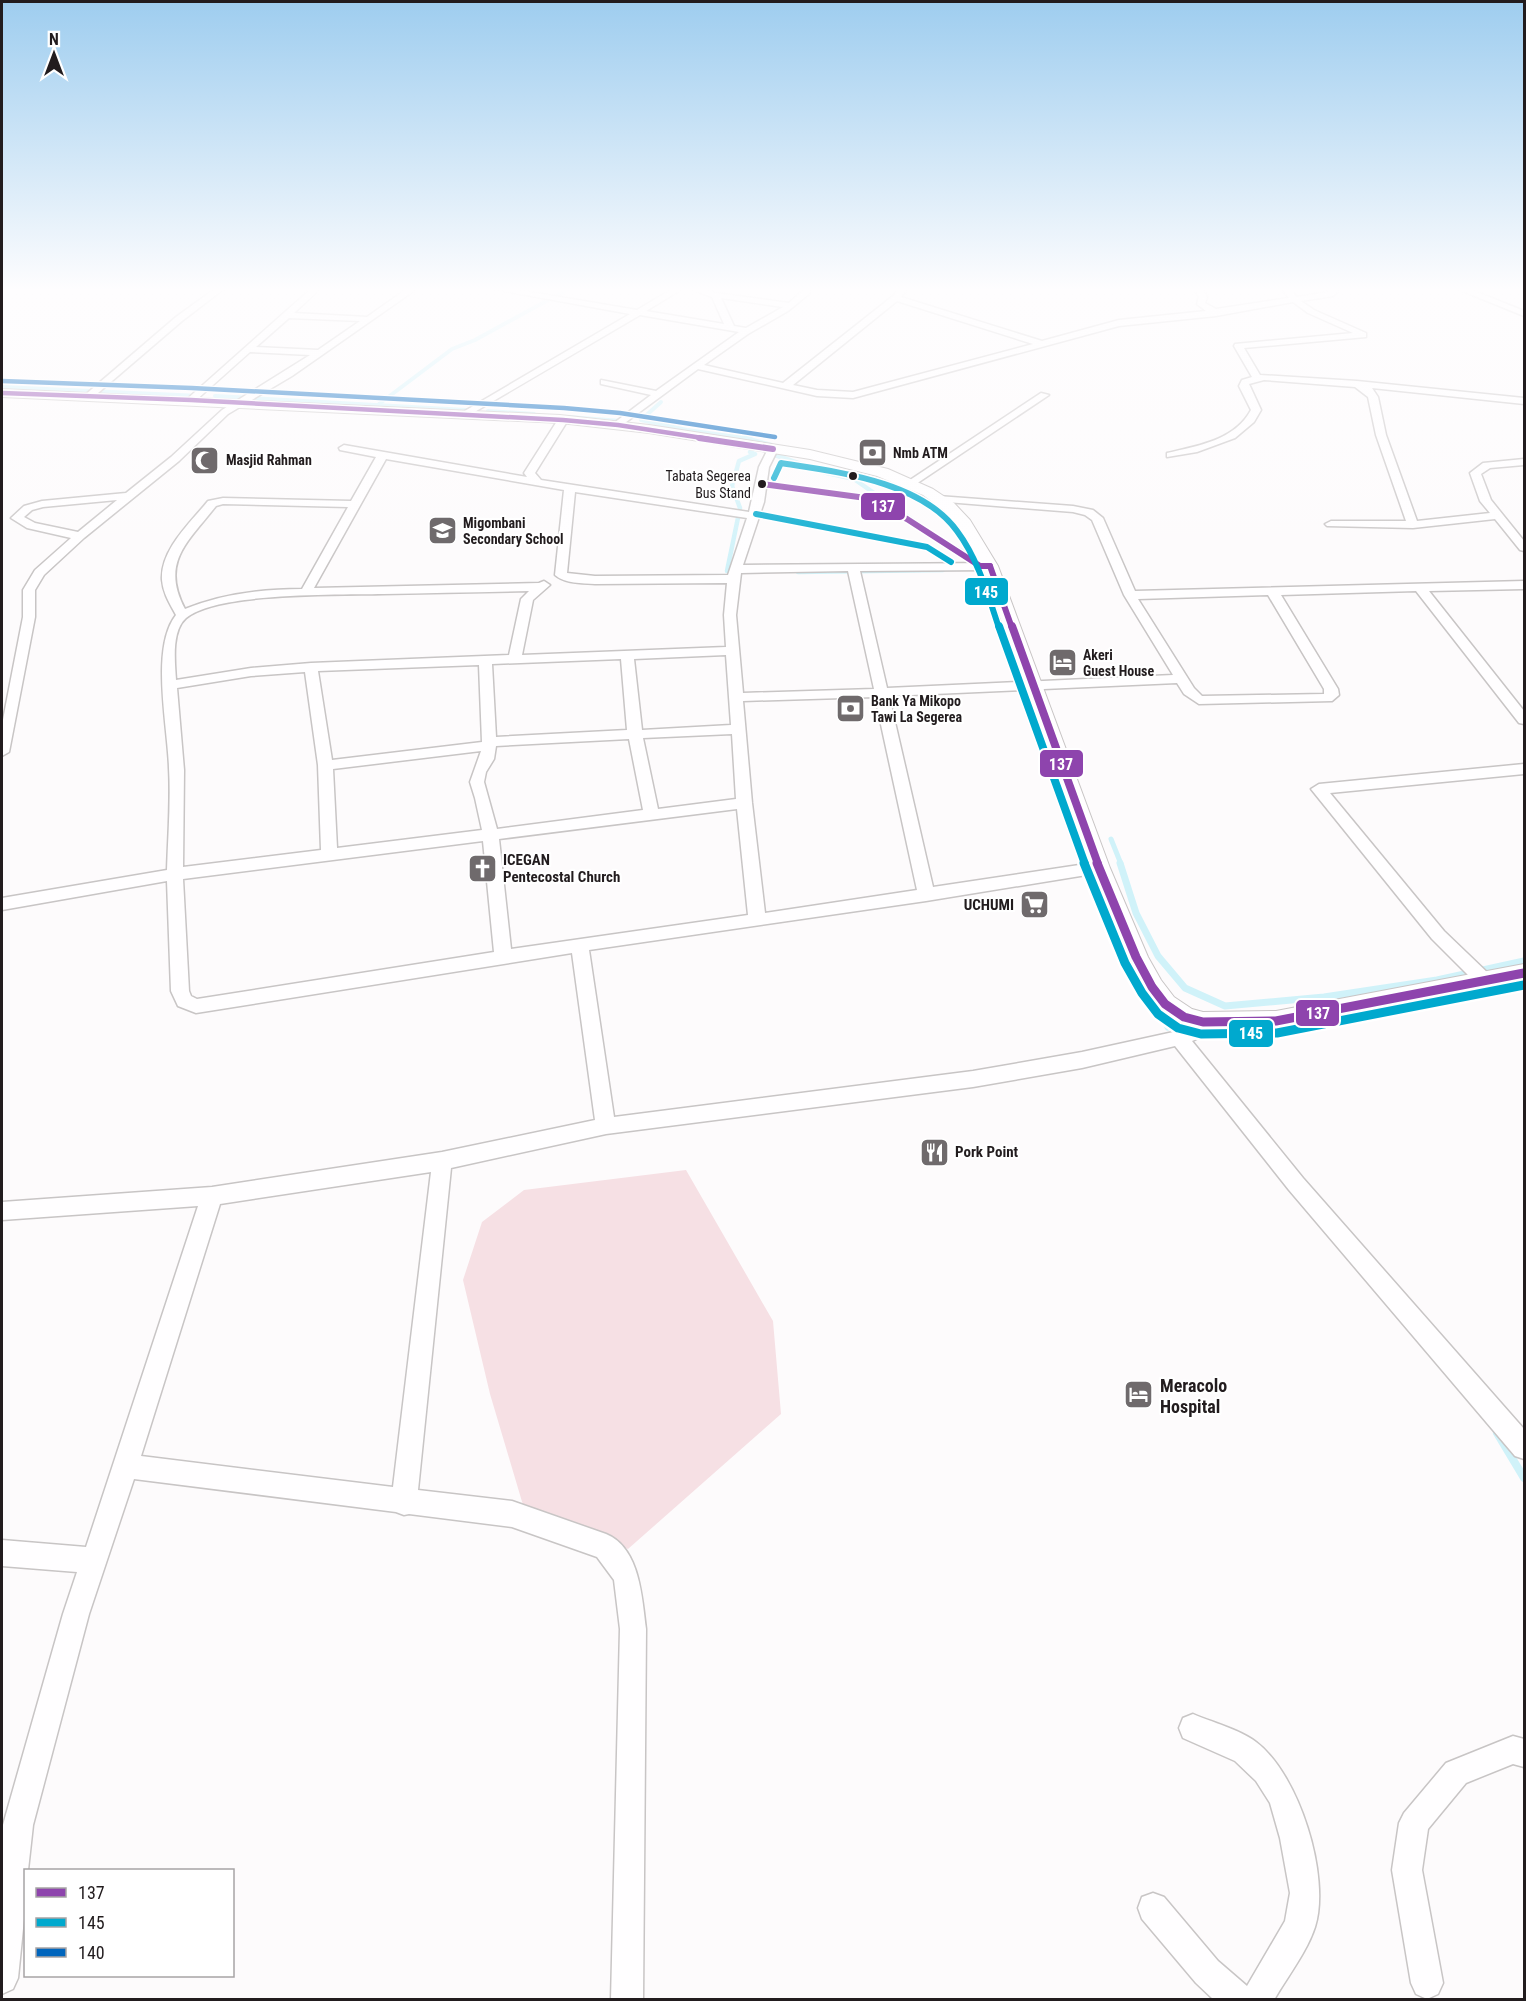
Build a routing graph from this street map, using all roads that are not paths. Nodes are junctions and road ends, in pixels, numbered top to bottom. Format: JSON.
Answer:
{"nodes":[{"id":1,"x":106,"y":381,"type":"edge"},
{"id":2,"x":212,"y":381,"type":"edge"},
{"id":3,"x":277,"y":381,"type":"edge"},
{"id":4,"x":519,"y":381,"type":"edge"},
{"id":5,"x":676,"y":381,"type":"edge"},
{"id":6,"x":765,"y":381,"type":"edge"},
{"id":7,"x":791,"y":381,"type":"edge"},
{"id":8,"x":904,"y":381,"type":"edge"},
{"id":9,"x":1249,"y":381,"type":"edge"},
{"id":10,"x":1320,"y":381,"type":"edge"},
{"id":11,"x":604,"y":382,"type":"dead end"},
{"id":12,"x":1357,"y":384,"type":"junction"},
{"id":13,"x":785,"y":386,"type":"junction"},
{"id":14,"x":2,"y":393,"type":"edge"},
{"id":15,"x":658,"y":394,"type":"junction"},
{"id":16,"x":1044,"y":395,"type":"dead end"},
{"id":17,"x":88,"y":397,"type":"junction"},
{"id":18,"x":192,"y":400,"type":"junction"},
{"id":19,"x":1524,"y":401,"type":"edge"},
{"id":20,"x":240,"y":403,"type":"junction"},
{"id":21,"x":466,"y":414,"type":"junction"},
{"id":22,"x":563,"y":420,"type":"junction"},
{"id":23,"x":618,"y":425,"type":"junction"},
{"id":24,"x":344,"y":448,"type":"dead end"},
{"id":25,"x":773,"y":449,"type":"junction"},
{"id":26,"x":383,"y":454,"type":"junction"},
{"id":27,"x":1171,"y":455,"type":"dead end"},
{"id":28,"x":1524,"y":462,"type":"edge"},
{"id":29,"x":537,"y":482,"type":"junction"},
{"id":30,"x":909,"y":484,"type":"junction"},
{"id":31,"x":570,"y":488,"type":"junction"},
{"id":32,"x":129,"y":496,"type":"junction"},
{"id":33,"x":938,"y":499,"type":"junction"},
{"id":34,"x":354,"y":504,"type":"junction"},
{"id":35,"x":753,"y":516,"type":"junction"},
{"id":36,"x":1496,"y":516,"type":"junction"},
{"id":37,"x":1331,"y":524,"type":"dead end"},
{"id":38,"x":1413,"y":525,"type":"junction"},
{"id":39,"x":80,"y":536,"type":"junction"},
{"id":40,"x":1524,"y":548,"type":"edge"},
{"id":41,"x":990,"y":566,"type":"junction"},
{"id":42,"x":854,"y":569,"type":"junction"},
{"id":43,"x":734,"y":574,"type":"junction"},
{"id":44,"x":561,"y":575,"type":"junction"},
{"id":45,"x":1524,"y":585,"type":"edge"},
{"id":46,"x":540,"y":586,"type":"junction"},
{"id":47,"x":1419,"y":588,"type":"junction"},
{"id":48,"x":1272,"y":591,"type":"junction"},
{"id":49,"x":306,"y":592,"type":"junction"},
{"id":50,"x":1130,"y":595,"type":"junction"},
{"id":51,"x":182,"y":615,"type":"junction"},
{"id":52,"x":731,"y":651,"type":"junction"},
{"id":53,"x":627,"y":656,"type":"junction"},
{"id":54,"x":515,"y":659,"type":"junction"},
{"id":55,"x":485,"y":660,"type":"junction"},
{"id":56,"x":311,"y":667,"type":"junction"},
{"id":57,"x":1182,"y":679,"type":"junction"},
{"id":58,"x":1032,"y":684,"type":"junction"},
{"id":59,"x":170,"y":685,"type":"junction"},
{"id":60,"x":880,"y":694,"type":"junction"},
{"id":61,"x":737,"y":697,"type":"junction"},
{"id":62,"x":1524,"y":720,"type":"edge"},
{"id":63,"x":739,"y":729,"type":"junction"},
{"id":64,"x":635,"y":734,"type":"junction"},
{"id":65,"x":490,"y":744,"type":"junction"},
{"id":66,"x":2,"y":752,"type":"edge"},
{"id":67,"x":325,"y":765,"type":"junction"},
{"id":68,"x":1524,"y":769,"type":"edge"},
{"id":69,"x":744,"y":803,"type":"junction"},
{"id":70,"x":652,"y":816,"type":"junction"},
{"id":71,"x":490,"y":833,"type":"junction"},
{"id":72,"x":329,"y":853,"type":"junction"},
{"id":73,"x":1099,"y":868,"type":"junction"},
{"id":74,"x":175,"y":874,"type":"junction"},
{"id":75,"x":926,"y":895,"type":"junction"},
{"id":76,"x":2,"y":904,"type":"edge"},
{"id":77,"x":757,"y":920,"type":"junction"},
{"id":78,"x":580,"y":945,"type":"junction"},
{"id":79,"x":503,"y":957,"type":"junction"},
{"id":80,"x":1524,"y":973,"type":"edge"},
{"id":81,"x":1485,"y":981,"type":"junction"},
{"id":82,"x":1203,"y":1022,"type":"junction"},
{"id":83,"x":1179,"y":1038,"type":"junction"},
{"id":84,"x":606,"y":1126,"type":"junction"},
{"id":85,"x":442,"y":1161,"type":"junction"},
{"id":86,"x":212,"y":1196,"type":"junction"},
{"id":87,"x":2,"y":1211,"type":"edge"},
{"id":88,"x":1524,"y":1447,"type":"edge"},
{"id":89,"x":126,"y":1466,"type":"junction"},
{"id":90,"x":404,"y":1503,"type":"junction"},
{"id":91,"x":2,"y":1553,"type":"edge"},
{"id":92,"x":94,"y":1560,"type":"junction"},
{"id":93,"x":1192,"y":1728,"type":"dead end"},
{"id":94,"x":1524,"y":1753,"type":"edge"},
{"id":95,"x":10,"y":1825,"type":"edge"},
{"id":96,"x":1153,"y":1908,"type":"dead end"},
{"id":97,"x":2,"y":1978,"type":"edge"},
{"id":98,"x":1427,"y":1983,"type":"dead end"},
{"id":99,"x":627,"y":2000,"type":"edge"},
{"id":100,"x":1239,"y":2000,"type":"edge"},
{"id":101,"x":1256,"y":2000,"type":"edge"}],
"edges":[{"from":1,"to":17,"type":"street"},
{"from":2,"to":18,"type":"street"},
{"from":3,"to":20,"type":"street"},
{"from":4,"to":21,"type":"street"},
{"from":5,"to":15,"type":"street"},
{"from":6,"to":13,"type":"street"},
{"from":7,"to":13,"type":"street"},
{"from":8,"to":13,"type":"street"},
{"from":9,"to":27,"type":"street"},
{"from":10,"to":12,"type":"street"},
{"from":11,"to":15,"type":"street"},
{"from":12,"to":19,"type":"street"},
{"from":12,"to":38,"type":"street"},
{"from":14,"to":17,"type":"main road"},
{"from":15,"to":23,"type":"street"},
{"from":16,"to":30,"type":"street"},
{"from":17,"to":18,"type":"main road"},
{"from":18,"to":20,"type":"main road"},
{"from":20,"to":21,"type":"main road"},
{"from":20,"to":32,"type":"street"},
{"from":21,"to":22,"type":"main road"},
{"from":22,"to":23,"type":"main road"},
{"from":22,"to":29,"type":"street"},
{"from":23,"to":25,"type":"main road"},
{"from":24,"to":26,"type":"street"},
{"from":25,"to":30,"type":"main road"},
{"from":25,"to":35,"type":"street"},
{"from":26,"to":29,"type":"street"},
{"from":26,"to":34,"type":"street"},
{"from":28,"to":36,"type":"street"},
{"from":29,"to":31,"type":"street"},
{"from":30,"to":33,"type":"main road"},
{"from":31,"to":35,"type":"street"},
{"from":31,"to":44,"type":"street"},
{"from":32,"to":39,"type":"street"},
{"from":32,"to":39,"type":"street"},
{"from":33,"to":41,"type":"main road"},
{"from":33,"to":50,"type":"street"},
{"from":34,"to":49,"type":"street"},
{"from":34,"to":51,"type":"street"},
{"from":35,"to":43,"type":"street"},
{"from":36,"to":38,"type":"street"},
{"from":36,"to":40,"type":"street"},
{"from":37,"to":38,"type":"street"},
{"from":39,"to":66,"type":"street"},
{"from":41,"to":42,"type":"street"},
{"from":41,"to":58,"type":"main road"},
{"from":42,"to":43,"type":"street"},
{"from":42,"to":60,"type":"street"},
{"from":43,"to":44,"type":"street"},
{"from":43,"to":52,"type":"street"},
{"from":44,"to":46,"type":"street"},
{"from":45,"to":47,"type":"street"},
{"from":46,"to":49,"type":"street"},
{"from":46,"to":54,"type":"street"},
{"from":47,"to":48,"type":"street"},
{"from":47,"to":62,"type":"street"},
{"from":48,"to":50,"type":"street"},
{"from":48,"to":57,"type":"street"},
{"from":49,"to":51,"type":"street"},
{"from":50,"to":57,"type":"street"},
{"from":51,"to":59,"type":"street"},
{"from":52,"to":53,"type":"street"},
{"from":52,"to":61,"type":"street"},
{"from":53,"to":54,"type":"street"},
{"from":53,"to":64,"type":"street"},
{"from":54,"to":55,"type":"street"},
{"from":55,"to":56,"type":"street"},
{"from":55,"to":65,"type":"street"},
{"from":56,"to":59,"type":"street"},
{"from":56,"to":67,"type":"street"},
{"from":57,"to":58,"type":"street"},
{"from":58,"to":60,"type":"street"},
{"from":58,"to":73,"type":"main road"},
{"from":59,"to":74,"type":"street"},
{"from":60,"to":61,"type":"street"},
{"from":60,"to":75,"type":"street"},
{"from":61,"to":63,"type":"street"},
{"from":63,"to":64,"type":"street"},
{"from":63,"to":69,"type":"street"},
{"from":64,"to":65,"type":"street"},
{"from":64,"to":70,"type":"street"},
{"from":65,"to":67,"type":"street"},
{"from":65,"to":71,"type":"street"},
{"from":67,"to":72,"type":"street"},
{"from":68,"to":81,"type":"street"},
{"from":69,"to":70,"type":"street"},
{"from":69,"to":77,"type":"street"},
{"from":70,"to":71,"type":"street"},
{"from":71,"to":72,"type":"street"},
{"from":71,"to":79,"type":"street"},
{"from":72,"to":74,"type":"street"},
{"from":73,"to":75,"type":"street"},
{"from":73,"to":82,"type":"main road"},
{"from":74,"to":76,"type":"street"},
{"from":74,"to":79,"type":"street"},
{"from":75,"to":77,"type":"street"},
{"from":77,"to":78,"type":"street"},
{"from":78,"to":79,"type":"street"},
{"from":78,"to":84,"type":"street"},
{"from":80,"to":81,"type":"main road"},
{"from":81,"to":82,"type":"main road"},
{"from":82,"to":83,"type":"street"},
{"from":83,"to":84,"type":"street"},
{"from":83,"to":88,"type":"street"},
{"from":84,"to":85,"type":"street"},
{"from":85,"to":86,"type":"street"},
{"from":85,"to":90,"type":"street"},
{"from":86,"to":87,"type":"street"},
{"from":86,"to":89,"type":"street"},
{"from":89,"to":90,"type":"street"},
{"from":89,"to":92,"type":"street"},
{"from":90,"to":99,"type":"street"},
{"from":91,"to":92,"type":"street"},
{"from":92,"to":95,"type":"street"},
{"from":93,"to":101,"type":"street"},
{"from":94,"to":98,"type":"street"},
{"from":95,"to":97,"type":"street"},
{"from":96,"to":100,"type":"street"}]}
